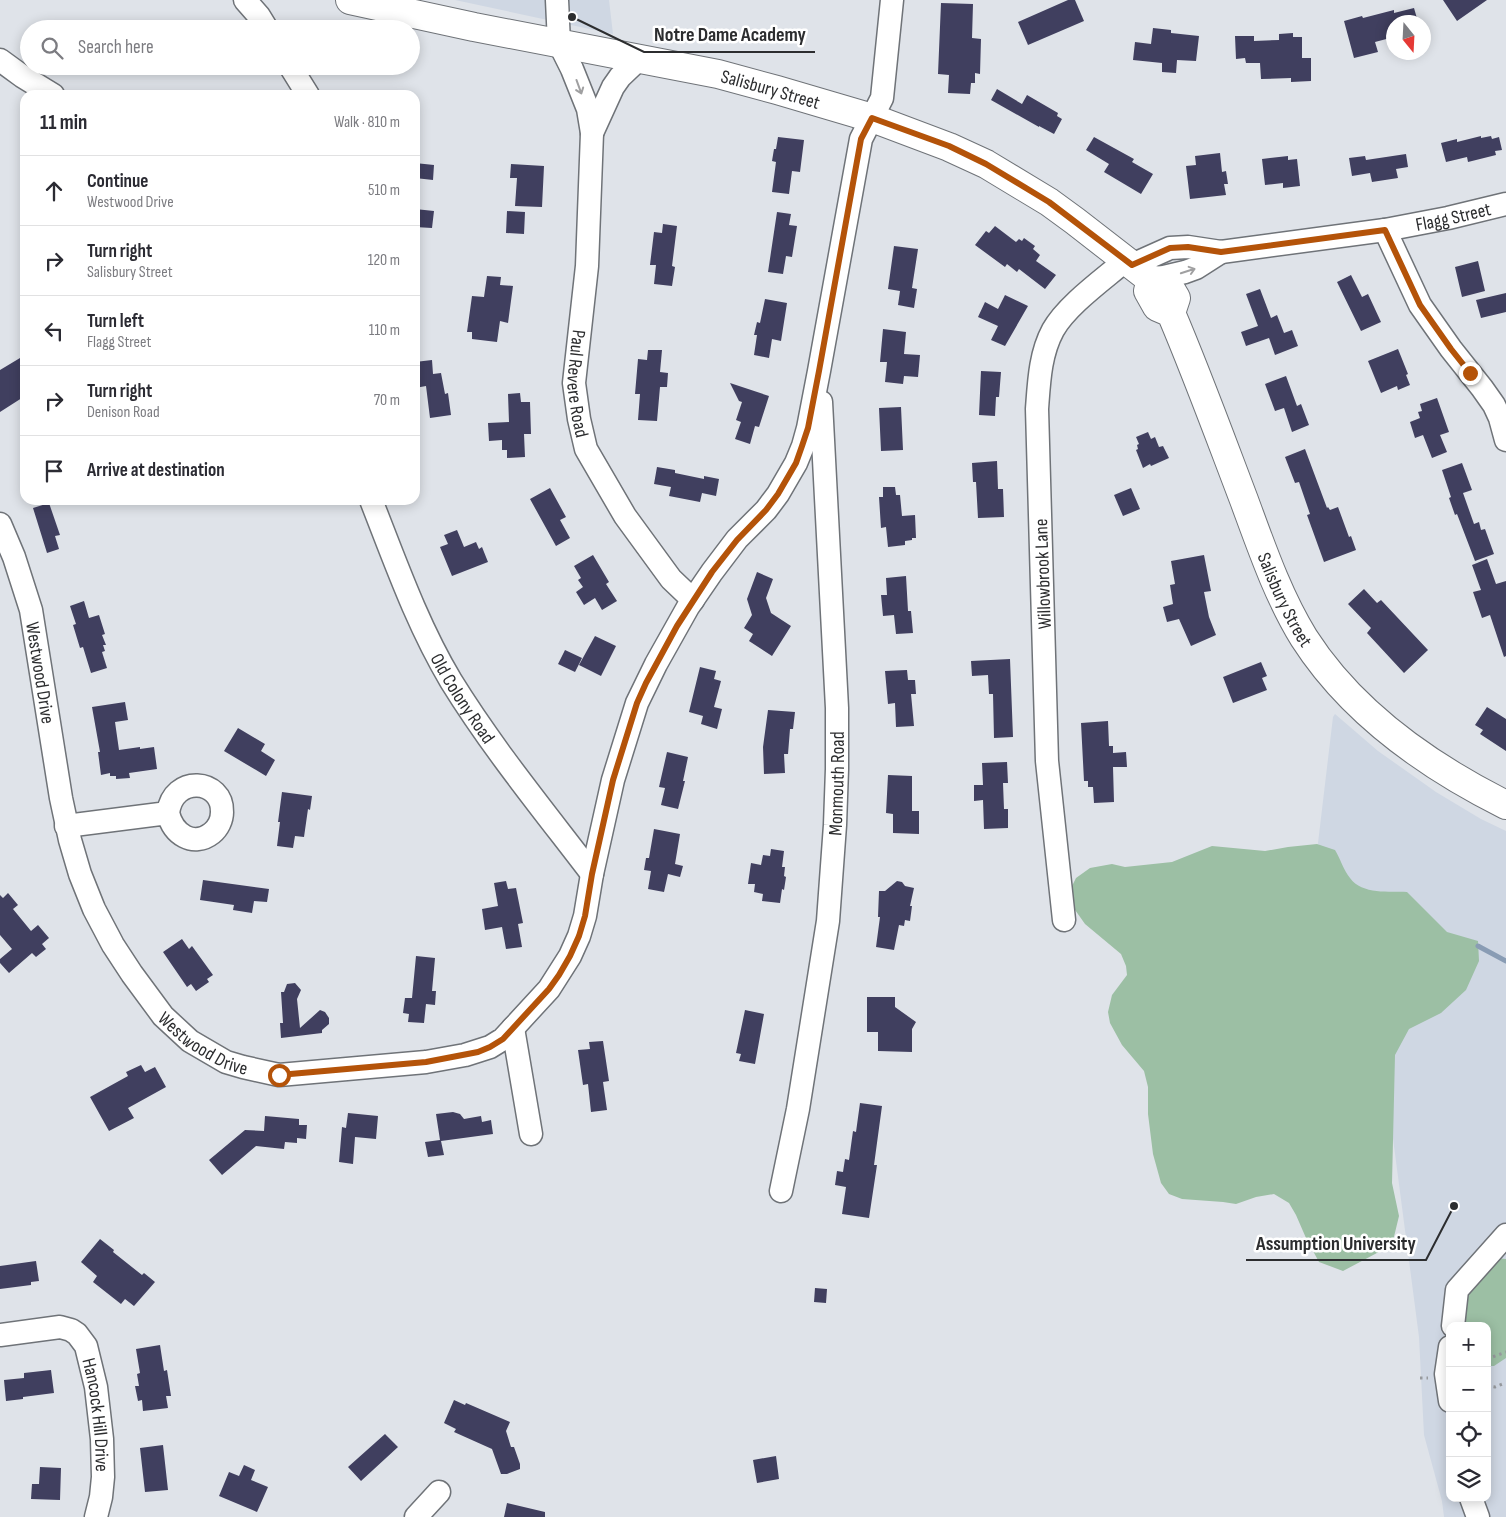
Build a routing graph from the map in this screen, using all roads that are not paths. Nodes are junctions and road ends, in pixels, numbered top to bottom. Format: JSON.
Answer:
{"nodes":[{"id":1,"x":245,"y":0,"type":"edge"},
{"id":2,"x":350,"y":0,"type":"edge"},
{"id":3,"x":557,"y":0,"type":"edge"},
{"id":4,"x":892,"y":0,"type":"edge"},
{"id":5,"x":261,"y":20,"type":"edge"},
{"id":6,"x":559,"y":43,"type":"junction"},
{"id":7,"x":640,"y":58,"type":"junction"},
{"id":8,"x":0,"y":60,"type":"edge"},
{"id":9,"x":20,"y":75,"type":"edge"},
{"id":10,"x":21,"y":75,"type":"edge"},
{"id":11,"x":296,"y":75,"type":"edge"},
{"id":12,"x":45,"y":90,"type":"edge"},
{"id":13,"x":305,"y":90,"type":"edge"},
{"id":14,"x":872,"y":118,"type":"junction"},
{"id":15,"x":592,"y":133,"type":"junction"},
{"id":16,"x":1506,"y":204,"type":"edge"},
{"id":17,"x":1385,"y":230,"type":"junction"},
{"id":18,"x":1136,"y":268,"type":"junction"},
{"id":19,"x":819,"y":371,"type":"junction"},
{"id":20,"x":1506,"y":440,"type":"edge"},
{"id":21,"x":373,"y":505,"type":"edge"},
{"id":22,"x":0,"y":524,"type":"edge"},
{"id":23,"x":693,"y":600,"type":"junction"},
{"id":24,"x":1506,"y":805,"type":"edge"},
{"id":25,"x":168,"y":813,"type":"dead end"},
{"id":26,"x":66,"y":826,"type":"junction"},
{"id":27,"x":592,"y":874,"type":"junction"},
{"id":28,"x":1064,"y":920,"type":"dead end"},
{"id":29,"x":513,"y":1028,"type":"junction"},
{"id":30,"x":531,"y":1134,"type":"dead end"},
{"id":31,"x":782,"y":1191,"type":"dead end"},
{"id":32,"x":1506,"y":1235,"type":"edge"},
{"id":33,"x":1453,"y":1322,"type":"edge"},
{"id":34,"x":0,"y":1335,"type":"edge"},
{"id":35,"x":440,"y":1492,"type":"dead end"},
{"id":36,"x":1472,"y":1502,"type":"edge"},
{"id":37,"x":96,"y":1517,"type":"edge"},
{"id":38,"x":416,"y":1517,"type":"edge"},
{"id":39,"x":1478,"y":1517,"type":"edge"}],
"edges":[{"from":1,"to":5,"type":"street"},
{"from":2,"to":6,"type":"main road","name":"Salisbury Street"},
{"from":3,"to":6,"type":"street"},
{"from":4,"to":14,"type":"street","name":"Westwood Drive"},
{"from":6,"to":7,"type":"main road","name":"Salisbury Street"},
{"from":6,"to":15,"type":"street","name":"Paul Revere Road","one_way":true},
{"from":7,"to":14,"type":"main road","name":"Salisbury Street"},
{"from":7,"to":15,"type":"street","name":"Paul Revere Road"},
{"from":8,"to":9,"type":"street"},
{"from":10,"to":12,"type":"street"},
{"from":11,"to":13,"type":"street"},
{"from":14,"to":18,"type":"main road","name":"Salisbury Street"},
{"from":14,"to":19,"type":"street","name":"Westwood Drive"},
{"from":15,"to":23,"type":"street","name":"Paul Revere Road"},
{"from":16,"to":17,"type":"street","name":"Flagg Street"},
{"from":17,"to":18,"type":"street","name":"Flagg Street"},
{"from":17,"to":20,"type":"street"},
{"from":18,"to":24,"type":"main road","name":"Salisbury Street"},
{"from":18,"to":28,"type":"street","name":"Willowbrook Lane"},
{"from":19,"to":23,"type":"street","name":"Westwood Drive"},
{"from":19,"to":31,"type":"street","name":"Monmouth Road"},
{"from":21,"to":27,"type":"street","name":"Old Colony Road"},
{"from":22,"to":26,"type":"street","name":"Westwood Drive"},
{"from":23,"to":27,"type":"street","name":"Westwood Drive"},
{"from":25,"to":26,"type":"street"},
{"from":26,"to":29,"type":"street","name":"Westwood Drive"},
{"from":27,"to":29,"type":"street","name":"Westwood Drive"},
{"from":29,"to":30,"type":"street"},
{"from":32,"to":33,"type":"street"},
{"from":34,"to":37,"type":"street","name":"Hancock Hill Drive"},
{"from":35,"to":38,"type":"street"},
{"from":36,"to":39,"type":"street"}]}
